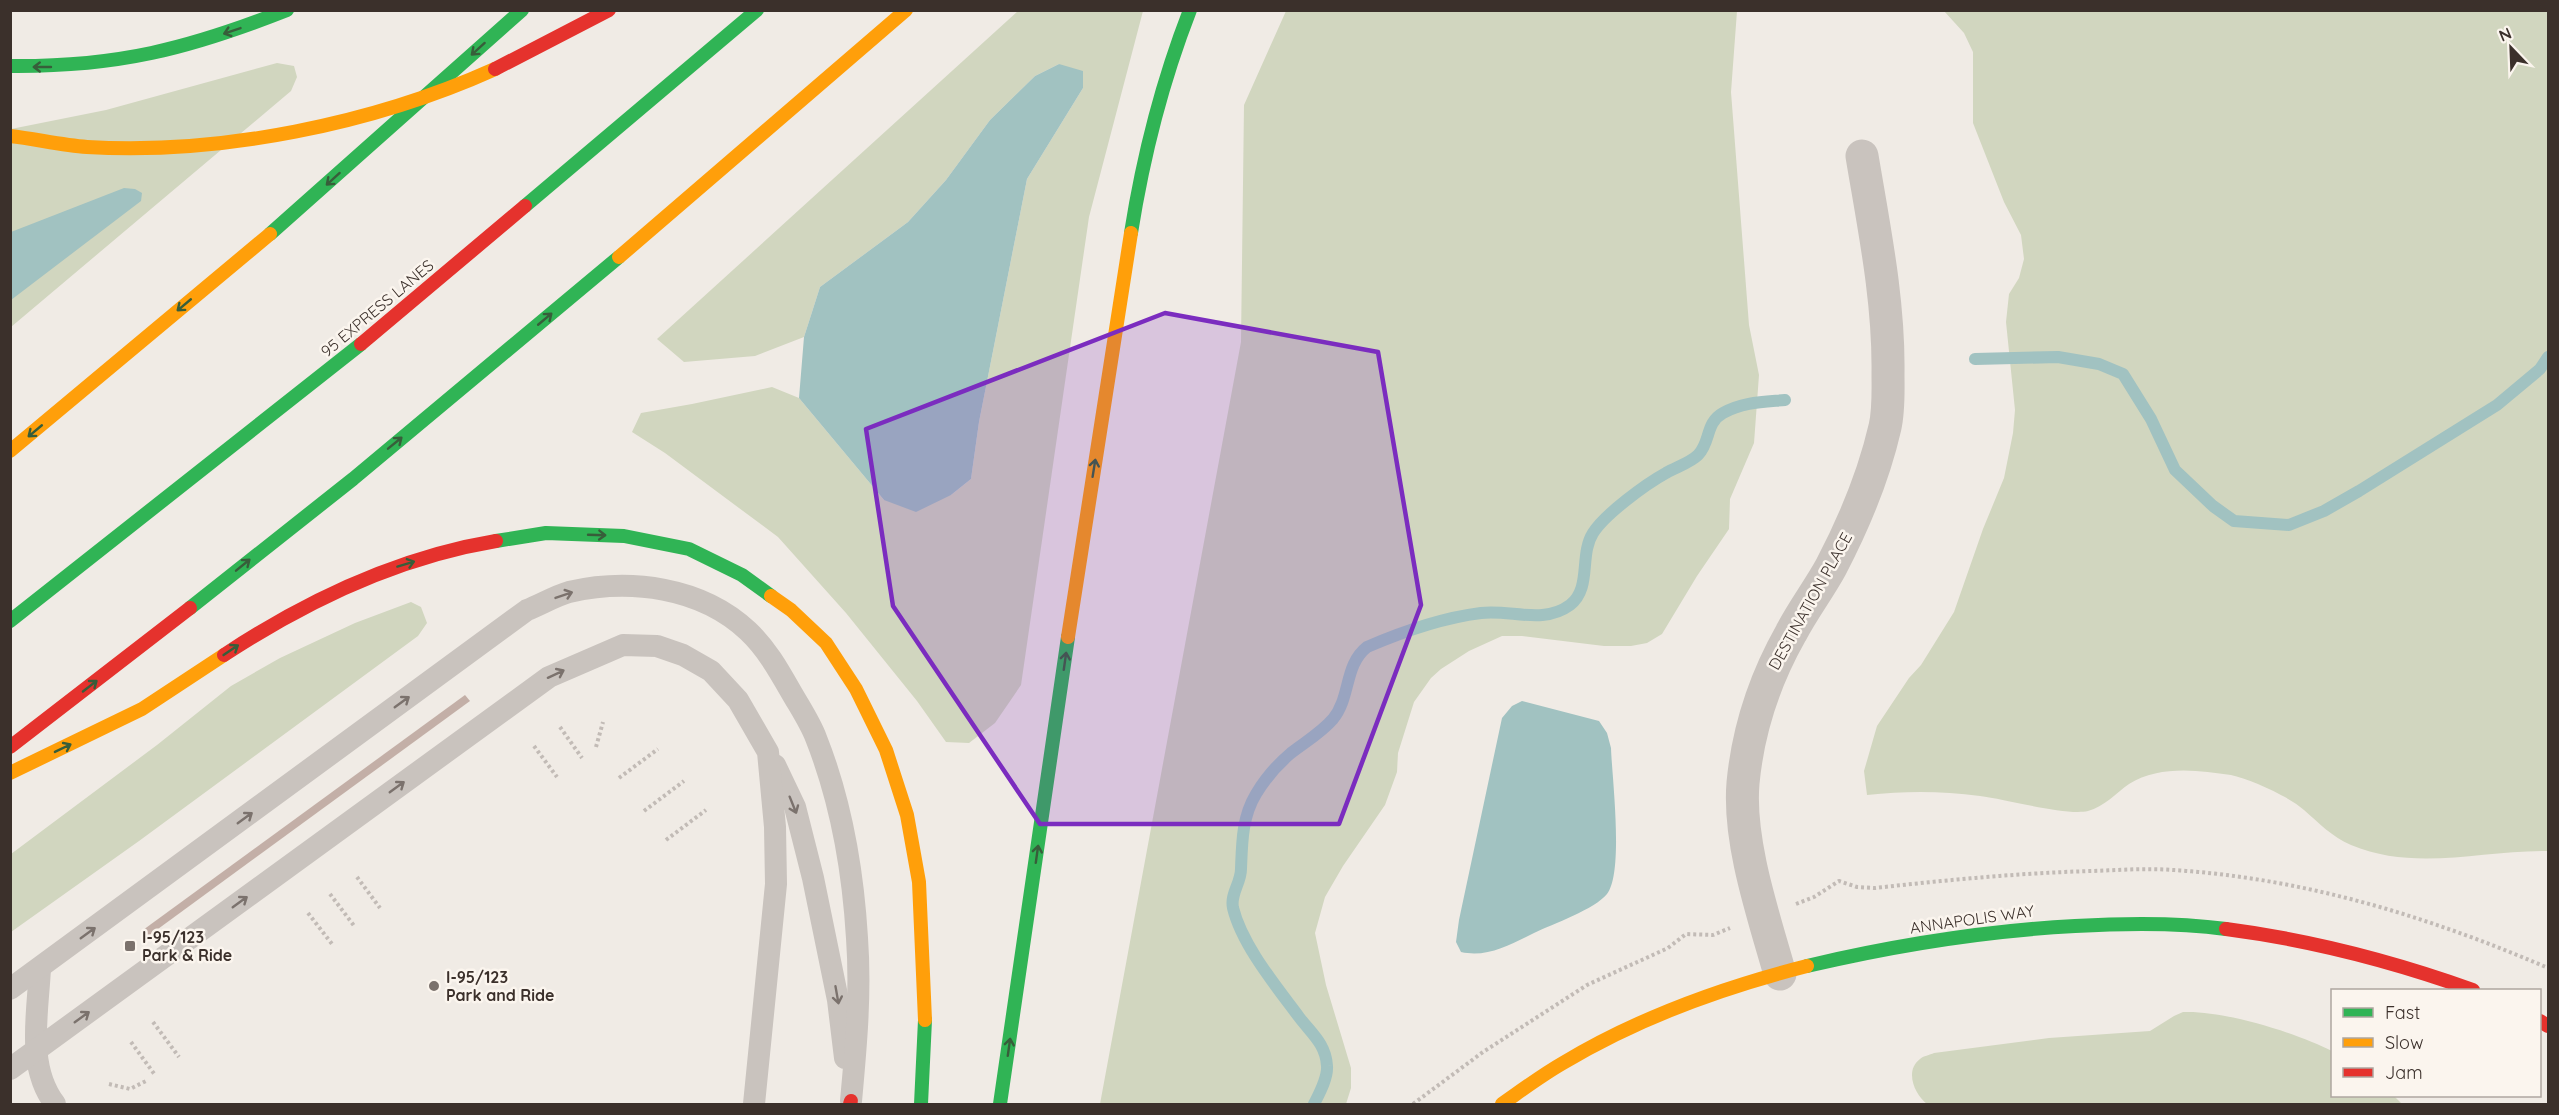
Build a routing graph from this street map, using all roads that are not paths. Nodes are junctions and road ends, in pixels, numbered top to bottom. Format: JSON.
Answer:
{"nodes":[{"id":1,"x":287,"y":10,"type":"edge"},
{"id":2,"x":522,"y":10,"type":"edge"},
{"id":3,"x":609,"y":10,"type":"edge"},
{"id":4,"x":757,"y":10,"type":"edge"},
{"id":5,"x":906,"y":10,"type":"edge"},
{"id":6,"x":1190,"y":10,"type":"edge"},
{"id":7,"x":10,"y":66,"type":"edge"},
{"id":8,"x":10,"y":136,"type":"edge"},
{"id":9,"x":1862,"y":156,"type":"dead end"},
{"id":10,"x":10,"y":451,"type":"edge"},
{"id":11,"x":10,"y":621,"type":"edge"},
{"id":12,"x":10,"y":747,"type":"edge"},
{"id":13,"x":768,"y":752,"type":"junction"},
{"id":14,"x":10,"y":773,"type":"edge"},
{"id":15,"x":40,"y":968,"type":"junction"},
{"id":16,"x":1780,"y":974,"type":"junction"},
{"id":17,"x":10,"y":989,"type":"edge"},
{"id":18,"x":2470,"y":989,"type":"edge"},
{"id":19,"x":35,"y":1051,"type":"junction"},
{"id":20,"x":10,"y":1069,"type":"edge"},
{"id":21,"x":850,"y":1103,"type":"edge"},
{"id":22,"x":55,"y":1104,"type":"edge"},
{"id":23,"x":754,"y":1104,"type":"edge"},
{"id":24,"x":921,"y":1104,"type":"edge"},
{"id":25,"x":1000,"y":1104,"type":"edge"},
{"id":26,"x":1502,"y":1104,"type":"edge"}],
"edges":[{"from":1,"to":7,"type":"main road","one_way":true},
{"from":2,"to":10,"type":"main road","one_way":true},
{"from":3,"to":8,"type":"main road","bridge":true},
{"from":4,"to":11,"type":"main road","name":"95 EXPRESS LANES"},
{"from":12,"to":5,"type":"main road","one_way":true},
{"from":25,"to":6,"type":"main road","one_way":true},
{"from":9,"to":16,"type":"street","name":"DESTINATION PLACE"},
{"from":19,"to":13,"type":"lane","one_way":true},
{"from":13,"to":21,"type":"lane","one_way":true},
{"from":13,"to":23,"type":"lane"},
{"from":14,"to":24,"type":"main road","one_way":true},
{"from":15,"to":17,"type":"lane"},
{"from":15,"to":19,"type":"lane"},
{"from":15,"to":21,"type":"lane","one_way":true},
{"from":16,"to":18,"type":"main road","name":"ANNAPOLIS WAY"},
{"from":16,"to":26,"type":"main road","name":"ANNAPOLIS WAY"},
{"from":19,"to":20,"type":"lane"},
{"from":19,"to":22,"type":"lane"}]}
